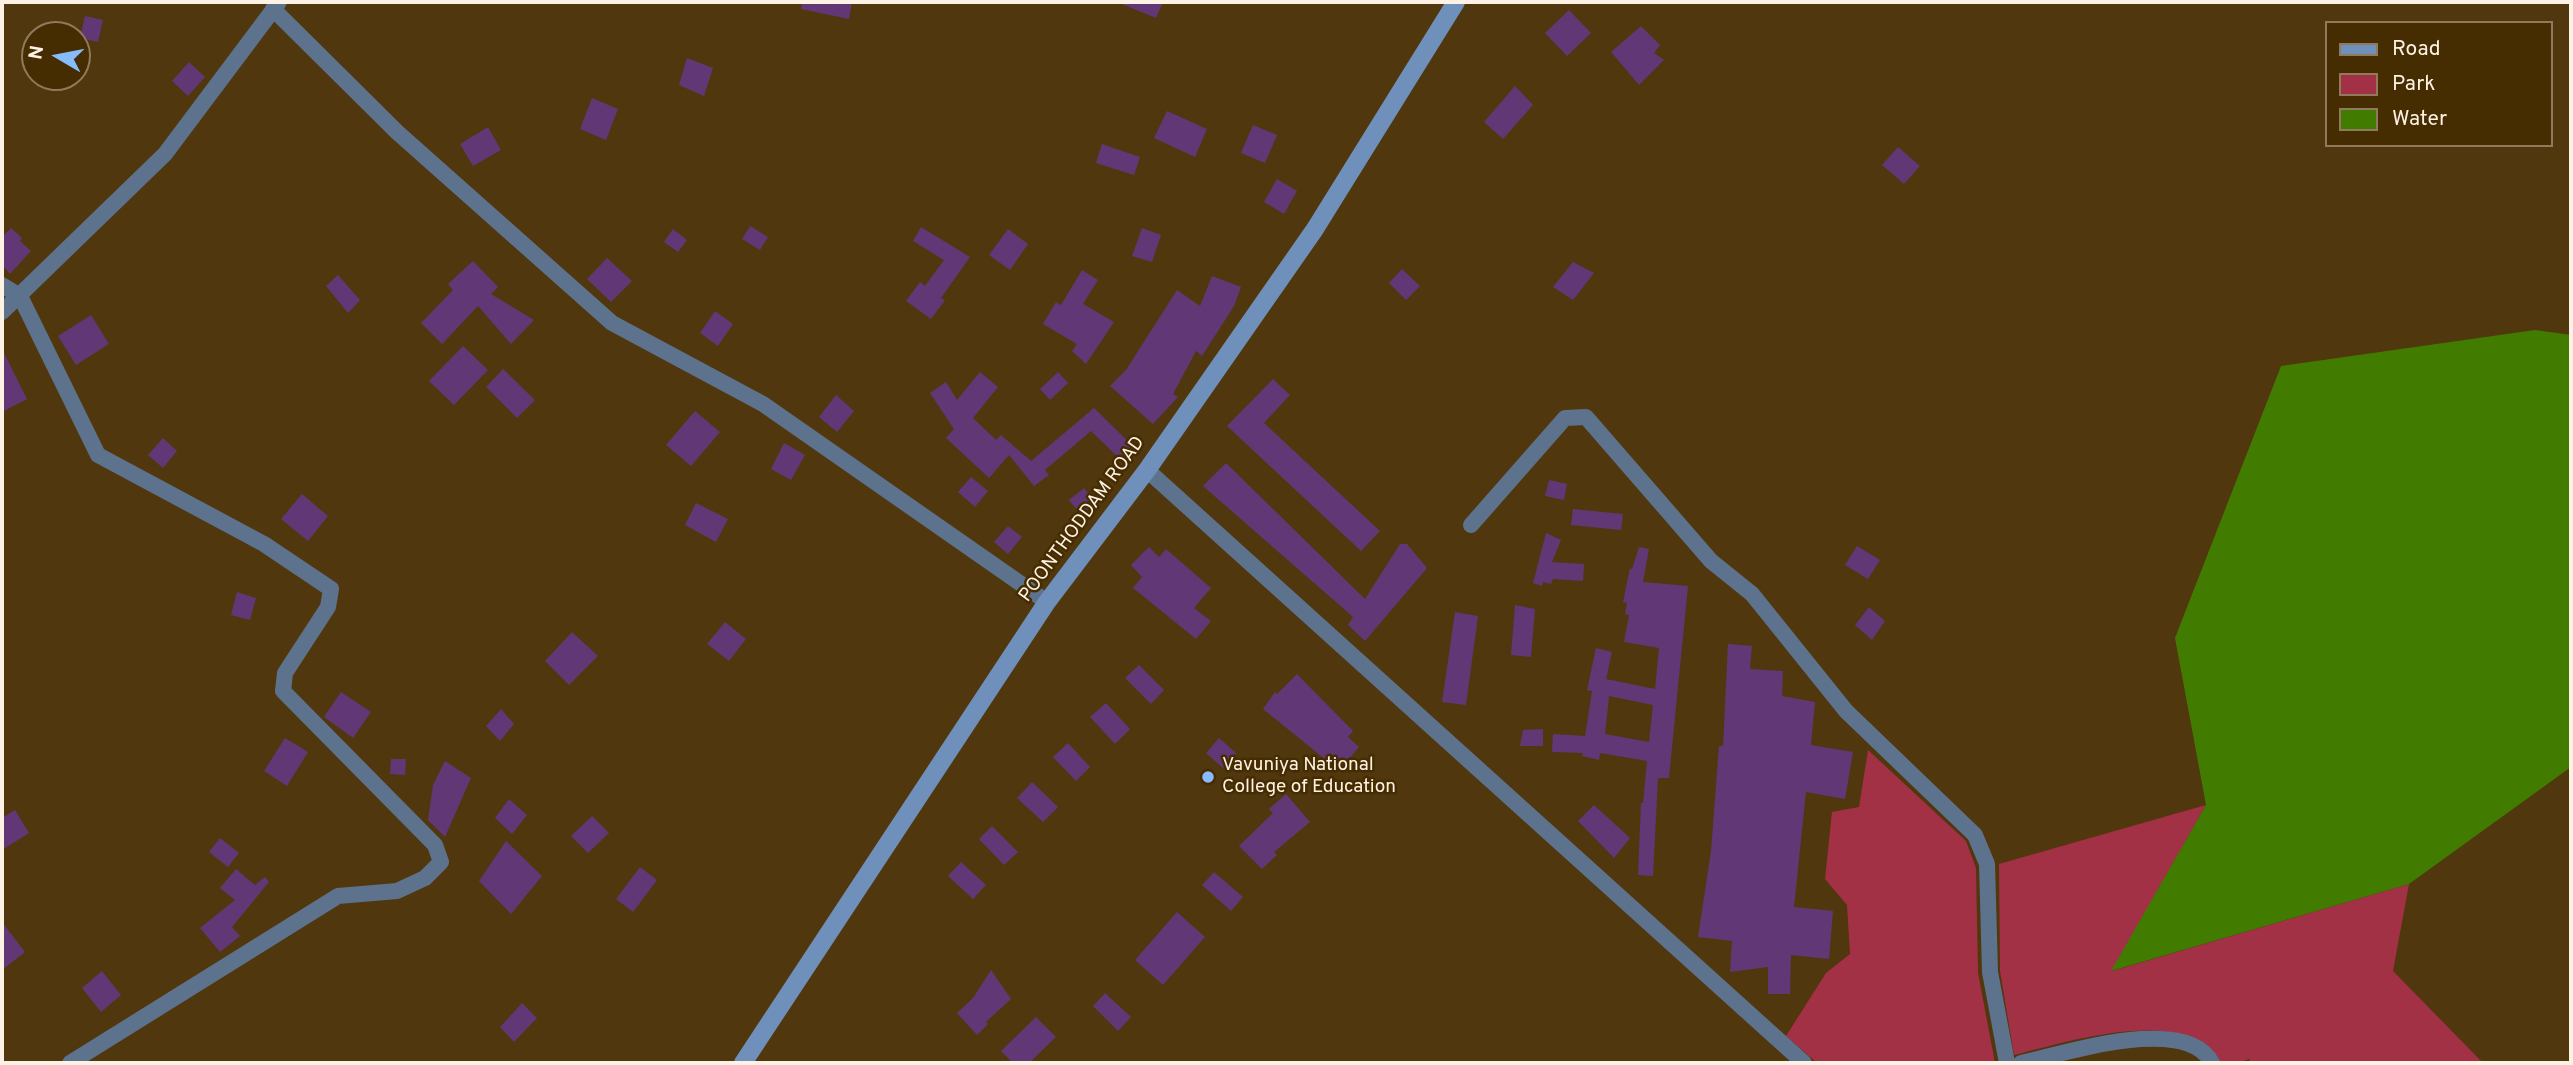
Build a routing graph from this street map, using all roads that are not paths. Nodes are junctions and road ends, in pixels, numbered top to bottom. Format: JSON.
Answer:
{"nodes":[{"id":1,"x":1456,"y":2,"type":"edge"},
{"id":2,"x":276,"y":6,"type":"edge"},
{"id":3,"x":2,"y":285,"type":"edge"},
{"id":4,"x":20,"y":296,"type":"junction"},
{"id":5,"x":2,"y":312,"type":"edge"},
{"id":6,"x":1147,"y":470,"type":"junction"},
{"id":7,"x":1471,"y":525,"type":"dead end"},
{"id":8,"x":1047,"y":602,"type":"junction"},
{"id":9,"x":70,"y":1063,"type":"edge"},
{"id":10,"x":743,"y":1063,"type":"edge"},
{"id":11,"x":1804,"y":1063,"type":"edge"},
{"id":12,"x":2007,"y":1063,"type":"edge"},
{"id":13,"x":2021,"y":1063,"type":"edge"},
{"id":14,"x":2212,"y":1063,"type":"edge"}],
"edges":[{"from":1,"to":6,"type":"street","name":"POONTHODDAM ROAD"},
{"from":2,"to":4,"type":"street"},
{"from":2,"to":8,"type":"street"},
{"from":3,"to":4,"type":"street"},
{"from":4,"to":5,"type":"street"},
{"from":4,"to":9,"type":"street"},
{"from":6,"to":8,"type":"street","name":"POONTHODDAM ROAD"},
{"from":6,"to":11,"type":"street"},
{"from":7,"to":12,"type":"street"},
{"from":8,"to":10,"type":"street","name":"POONTHODDAM ROAD"},
{"from":13,"to":14,"type":"street"}]}
